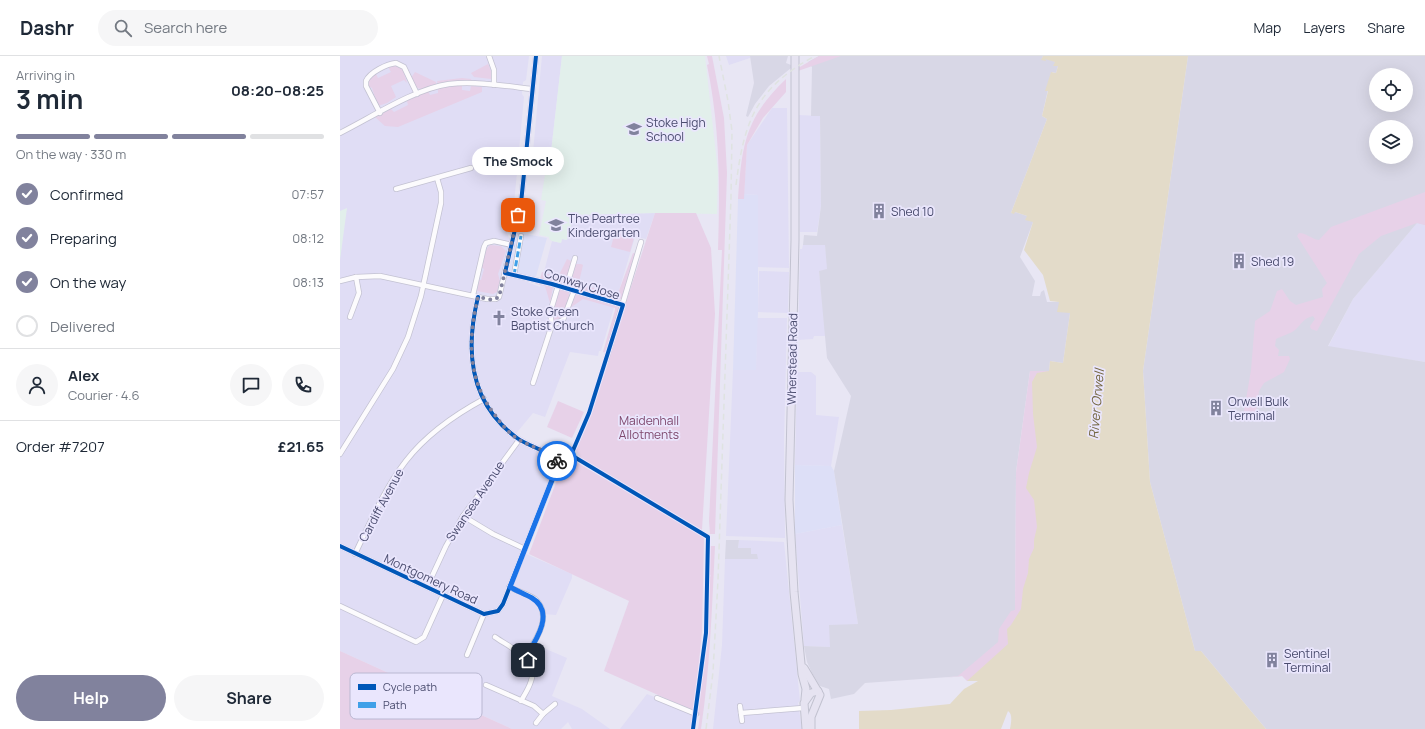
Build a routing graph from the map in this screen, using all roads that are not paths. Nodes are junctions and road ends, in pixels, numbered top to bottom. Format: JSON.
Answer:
{"nodes":[{"id":1,"x":490,"y":56,"type":"edge"},
{"id":2,"x":536,"y":56,"type":"edge"},
{"id":3,"x":795,"y":56,"type":"edge"},
{"id":4,"x":494,"y":85,"type":"junction"},
{"id":5,"x":532,"y":89,"type":"junction"},
{"id":6,"x":417,"y":94,"type":"junction"},
{"id":7,"x":380,"y":113,"type":"junction"},
{"id":8,"x":340,"y":133,"type":"edge"},
{"id":9,"x":471,"y":168,"type":"dead end"},
{"id":10,"x":437,"y":178,"type":"junction"},
{"id":11,"x":396,"y":189,"type":"dead end"},
{"id":12,"x":521,"y":236,"type":"dead end"},
{"id":13,"x":641,"y":242,"type":"dead end"},
{"id":14,"x":512,"y":245,"type":"junction"},
{"id":15,"x":575,"y":258,"type":"dead end"},
{"id":16,"x":505,"y":273,"type":"junction"},
{"id":17,"x":514,"y":275,"type":"junction"},
{"id":18,"x":356,"y":277,"type":"junction"},
{"id":19,"x":340,"y":281,"type":"edge"},
{"id":20,"x":423,"y":284,"type":"junction"},
{"id":21,"x":558,"y":286,"type":"junction"},
{"id":22,"x":566,"y":288,"type":"junction"},
{"id":23,"x":574,"y":291,"type":"junction"},
{"id":24,"x":473,"y":295,"type":"junction"},
{"id":25,"x":478,"y":297,"type":"junction"},
{"id":26,"x":623,"y":305,"type":"junction"},
{"id":27,"x":350,"y":317,"type":"dead end"},
{"id":28,"x":552,"y":325,"type":"junction"},
{"id":29,"x":606,"y":360,"type":"dead end"},
{"id":30,"x":533,"y":383,"type":"dead end"},
{"id":31,"x":484,"y":399,"type":"junction"},
{"id":32,"x":519,"y":440,"type":"junction"},
{"id":33,"x":342,"y":446,"type":"edge"},
{"id":34,"x":340,"y":454,"type":"edge"},
{"id":35,"x":463,"y":516,"type":"junction"},
{"id":36,"x":340,"y":546,"type":"edge"},
{"id":37,"x":525,"y":549,"type":"junction"},
{"id":38,"x":355,"y":554,"type":"junction"},
{"id":39,"x":427,"y":587,"type":"junction"},
{"id":40,"x":510,"y":587,"type":"junction"},
{"id":41,"x":443,"y":595,"type":"junction"},
{"id":42,"x":340,"y":606,"type":"edge"},
{"id":43,"x":484,"y":614,"type":"junction"},
{"id":44,"x":495,"y":637,"type":"dead end"},
{"id":45,"x":467,"y":655,"type":"dead end"},
{"id":46,"x":525,"y":658,"type":"junction"},
{"id":47,"x":801,"y":661,"type":"junction"},
{"id":48,"x":486,"y":684,"type":"dead end"},
{"id":49,"x":818,"y":690,"type":"junction"},
{"id":50,"x":657,"y":698,"type":"dead end"},
{"id":51,"x":806,"y":699,"type":"junction"},
{"id":52,"x":521,"y":701,"type":"junction"},
{"id":53,"x":555,"y":704,"type":"dead end"},
{"id":54,"x":740,"y":706,"type":"dead end"},
{"id":55,"x":803,"y":708,"type":"junction"},
{"id":56,"x":741,"y":713,"type":"junction"},
{"id":57,"x":543,"y":714,"type":"junction"},
{"id":58,"x":696,"y":714,"type":"dead end"},
{"id":59,"x":742,"y":721,"type":"dead end"},
{"id":60,"x":536,"y":723,"type":"dead end"},
{"id":61,"x":806,"y":729,"type":"edge"},
{"id":62,"x":811,"y":729,"type":"edge"}],
"edges":[{"from":1,"to":4,"type":"street"},
{"from":2,"to":5,"type":"street"},
{"from":3,"to":47,"type":"main road","name":"Wherstead Road"},
{"from":4,"to":5,"type":"street"},
{"from":4,"to":6,"type":"street"},
{"from":5,"to":14,"type":"street"},
{"from":6,"to":7,"type":"street"},
{"from":6,"to":7,"type":"street"},
{"from":7,"to":8,"type":"street"},
{"from":9,"to":10,"type":"street"},
{"from":10,"to":11,"type":"street"},
{"from":10,"to":20,"type":"street"},
{"from":12,"to":17,"type":"street"},
{"from":13,"to":26,"type":"street","name":"Conway Close"},
{"from":14,"to":16,"type":"street"},
{"from":14,"to":24,"type":"street"},
{"from":15,"to":22,"type":"street","name":"Conway Close"},
{"from":16,"to":17,"type":"street","name":"Conway Close"},
{"from":16,"to":25,"type":"street"},
{"from":17,"to":21,"type":"street","name":"Conway Close"},
{"from":18,"to":19,"type":"street"},
{"from":18,"to":20,"type":"street"},
{"from":18,"to":27,"type":"street"},
{"from":20,"to":24,"type":"street"},
{"from":20,"to":33,"type":"street"},
{"from":21,"to":22,"type":"street","name":"Conway Close"},
{"from":21,"to":28,"type":"street"},
{"from":22,"to":23,"type":"street","name":"Conway Close"},
{"from":23,"to":26,"type":"street","name":"Conway Close"},
{"from":23,"to":28,"type":"street"},
{"from":24,"to":25,"type":"street"},
{"from":25,"to":31,"type":"street"},
{"from":26,"to":29,"type":"street","name":"Conway Close"},
{"from":28,"to":30,"type":"street"},
{"from":31,"to":32,"type":"street"},
{"from":31,"to":38,"type":"street","name":"Cardiff Avenue"},
{"from":32,"to":35,"type":"street","name":"Swansea Avenue"},
{"from":32,"to":37,"type":"street","name":"Montgomery Road"},
{"from":33,"to":34,"type":"street"},
{"from":35,"to":37,"type":"street"},
{"from":35,"to":39,"type":"street","name":"Swansea Avenue"},
{"from":36,"to":38,"type":"street","name":"Montgomery Road"},
{"from":37,"to":40,"type":"street","name":"Montgomery Road"},
{"from":38,"to":39,"type":"street","name":"Montgomery Road"},
{"from":39,"to":41,"type":"street","name":"Montgomery Road"},
{"from":40,"to":43,"type":"street","name":"Montgomery Road"},
{"from":40,"to":46,"type":"street"},
{"from":41,"to":42,"type":"street"},
{"from":41,"to":43,"type":"street","name":"Montgomery Road"},
{"from":43,"to":45,"type":"street","name":"Montgomery Road"},
{"from":44,"to":46,"type":"street"},
{"from":46,"to":52,"type":"street"},
{"from":47,"to":49,"type":"main road","name":"Wherstead Road"},
{"from":47,"to":51,"type":"main road","name":"Wherstead Road"},
{"from":48,"to":52,"type":"street"},
{"from":49,"to":51,"type":"main road"},
{"from":49,"to":62,"type":"main road"},
{"from":50,"to":58,"type":"street"},
{"from":51,"to":55,"type":"main road","name":"Wherstead Road"},
{"from":52,"to":57,"type":"street"},
{"from":53,"to":57,"type":"street"},
{"from":54,"to":56,"type":"street"},
{"from":55,"to":56,"type":"street"},
{"from":55,"to":61,"type":"main road","name":"Wherstead Road"},
{"from":56,"to":59,"type":"street"},
{"from":57,"to":60,"type":"street"}]}
